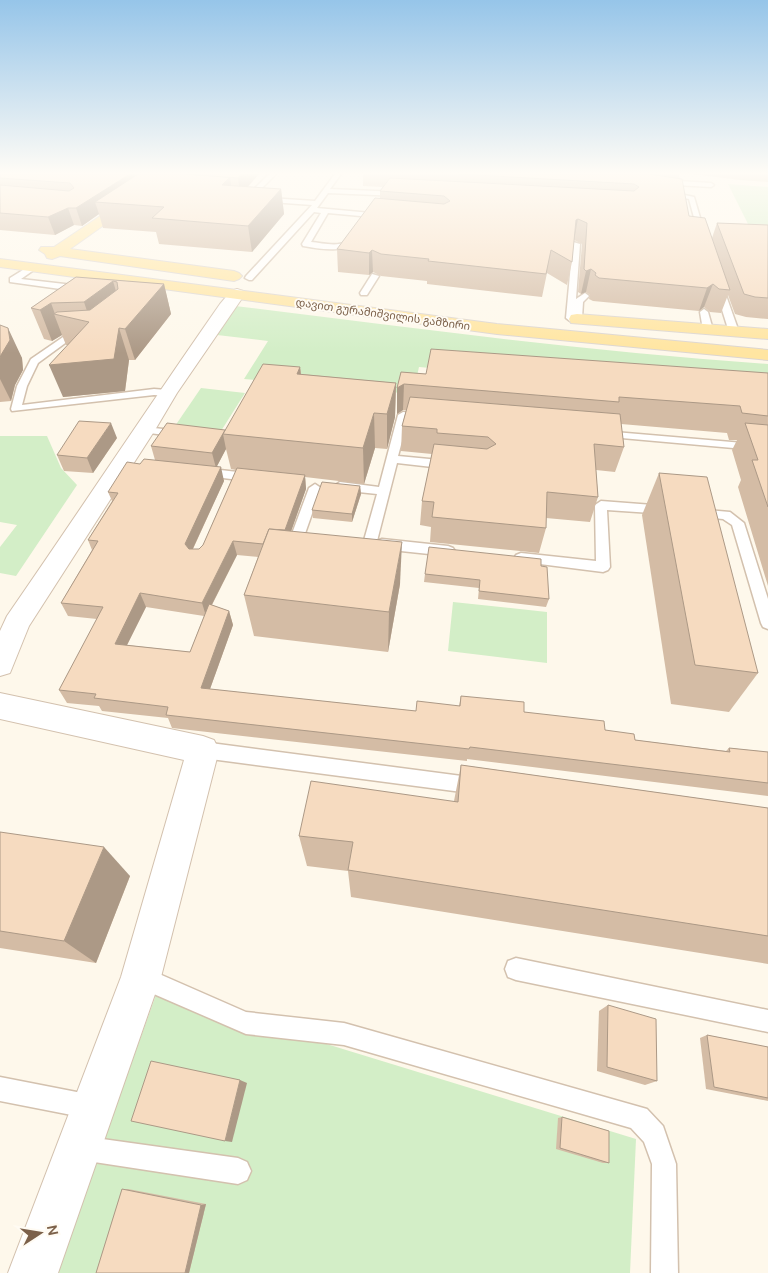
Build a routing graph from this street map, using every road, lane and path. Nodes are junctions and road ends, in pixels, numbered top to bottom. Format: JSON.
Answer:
{"nodes":[{"id":1,"x":85,"y":233,"type":"edge"},
{"id":2,"x":291,"y":233,"type":"edge"},
{"id":3,"x":312,"y":233,"type":"edge"},
{"id":4,"x":358,"y":233,"type":"edge"},
{"id":5,"x":702,"y":233,"type":"edge"},
{"id":6,"x":703,"y":237,"type":"junction"},
{"id":7,"x":712,"y":237,"type":"edge"},
{"id":8,"x":576,"y":244,"type":"edge"},
{"id":9,"x":706,"y":246,"type":"edge"},
{"id":10,"x":35,"y":249,"type":"dead end"},
{"id":11,"x":58,"y":252,"type":"junction"},
{"id":12,"x":0,"y":263,"type":"edge"},
{"id":13,"x":34,"y":267,"type":"junction"},
{"id":14,"x":715,"y":275,"type":"edge"},
{"id":15,"x":374,"y":276,"type":"edge"},
{"id":16,"x":269,"y":280,"type":"dead end"},
{"id":17,"x":243,"y":286,"type":"junction"},
{"id":18,"x":183,"y":288,"type":"junction"},
{"id":19,"x":90,"y":290,"type":"edge"},
{"id":20,"x":345,"y":290,"type":"dead end"},
{"id":21,"x":147,"y":293,"type":"edge"},
{"id":22,"x":364,"y":293,"type":"junction"},
{"id":23,"x":384,"y":296,"type":"dead end"},
{"id":24,"x":585,"y":296,"type":"dead end"},
{"id":25,"x":704,"y":312,"type":"edge"},
{"id":26,"x":567,"y":318,"type":"junction"},
{"id":27,"x":708,"y":330,"type":"junction"},
{"id":28,"x":734,"y":332,"type":"junction"},
{"id":29,"x":768,"y":334,"type":"edge"},
{"id":30,"x":89,"y":338,"type":"edge"},
{"id":31,"x":768,"y":354,"type":"edge"},
{"id":32,"x":167,"y":393,"type":"junction"},
{"id":33,"x":432,"y":418,"type":"edge"},
{"id":34,"x":145,"y":430,"type":"junction"},
{"id":35,"x":588,"y":432,"type":"edge"},
{"id":36,"x":189,"y":434,"type":"edge"},
{"id":37,"x":768,"y":448,"type":"edge"},
{"id":38,"x":392,"y":459,"type":"junction"},
{"id":39,"x":464,"y":466,"type":"edge"},
{"id":40,"x":191,"y":471,"type":"edge"},
{"id":41,"x":235,"y":476,"type":"junction"},
{"id":42,"x":271,"y":479,"type":"edge"},
{"id":43,"x":384,"y":491,"type":"junction"},
{"id":44,"x":228,"y":492,"type":"edge"},
{"id":45,"x":370,"y":542,"type":"junction"},
{"id":46,"x":312,"y":549,"type":"edge"},
{"id":47,"x":458,"y":552,"type":"edge"},
{"id":48,"x":349,"y":554,"type":"edge"},
{"id":49,"x":506,"y":557,"type":"edge"},
{"id":50,"x":8,"y":622,"type":"edge"},
{"id":51,"x":768,"y":623,"type":"edge"},
{"id":52,"x":0,"y":665,"type":"edge"},
{"id":53,"x":0,"y":706,"type":"edge"},
{"id":54,"x":203,"y":750,"type":"junction"},
{"id":55,"x":493,"y":788,"type":"edge"},
{"id":56,"x":516,"y":968,"type":"dead end"},
{"id":57,"x":142,"y":977,"type":"junction"},
{"id":58,"x":768,"y":1021,"type":"edge"},
{"id":59,"x":0,"y":1089,"type":"edge"},
{"id":60,"x":94,"y":1107,"type":"junction"},
{"id":61,"x":79,"y":1148,"type":"junction"},
{"id":62,"x":238,"y":1171,"type":"dead end"},
{"id":63,"x":33,"y":1273,"type":"edge"},
{"id":64,"x":664,"y":1273,"type":"edge"}],
"edges":[{"from":1,"to":11,"type":"main road"},
{"from":2,"to":17,"type":"lane"},
{"from":3,"to":4,"type":"lane"},
{"from":5,"to":6,"type":"lane"},
{"from":6,"to":7,"type":"lane"},
{"from":6,"to":9,"type":"lane"},
{"from":8,"to":26,"type":"lane"},
{"from":10,"to":11,"type":"main road","name":"დავით გურამიშვილის გამზირი"},
{"from":11,"to":13,"type":"main road"},
{"from":11,"to":17,"type":"main road","name":"დავით გურამიშვილის გამზირი"},
{"from":12,"to":13,"type":"main road","name":"დავით გურამიშვილის გამზირი"},
{"from":13,"to":18,"type":"main road","name":"დავით გურამიშვილის გამზირი"},
{"from":13,"to":19,"type":"lane"},
{"from":14,"to":28,"type":"lane"},
{"from":15,"to":22,"type":"lane"},
{"from":16,"to":17,"type":"main road","name":"დავით გურამიშვილის გამზირი"},
{"from":17,"to":18,"type":"main road","name":"დავით გურამიშვილის გამზირი"},
{"from":17,"to":31,"type":"main road","name":"დავით გურამიშვილის გამზირი"},
{"from":17,"to":32,"type":"street"},
{"from":18,"to":21,"type":"lane"},
{"from":20,"to":22,"type":"main road","name":"დავით გურამიშვილის გამზირი"},
{"from":22,"to":23,"type":"main road","name":"დავით გურამიშვილის გამზირი"},
{"from":24,"to":26,"type":"lane"},
{"from":25,"to":27,"type":"lane"},
{"from":26,"to":27,"type":"main road"},
{"from":27,"to":28,"type":"main road"},
{"from":28,"to":29,"type":"main road"},
{"from":30,"to":32,"type":"lane"},
{"from":32,"to":34,"type":"street"},
{"from":33,"to":38,"type":"lane"},
{"from":34,"to":36,"type":"lane"},
{"from":34,"to":50,"type":"street"},
{"from":35,"to":37,"type":"lane"},
{"from":38,"to":39,"type":"lane"},
{"from":38,"to":43,"type":"lane"},
{"from":40,"to":41,"type":"lane"},
{"from":41,"to":42,"type":"lane"},
{"from":41,"to":44,"type":"lane"},
{"from":43,"to":45,"type":"lane"},
{"from":43,"to":46,"type":"lane"},
{"from":45,"to":47,"type":"lane"},
{"from":45,"to":48,"type":"lane"},
{"from":49,"to":51,"type":"lane"},
{"from":50,"to":52,"type":"street"},
{"from":53,"to":54,"type":"street"},
{"from":54,"to":55,"type":"lane"},
{"from":54,"to":57,"type":"street"},
{"from":56,"to":58,"type":"lane"},
{"from":57,"to":60,"type":"street"},
{"from":57,"to":64,"type":"lane"},
{"from":59,"to":60,"type":"lane"},
{"from":60,"to":61,"type":"street"},
{"from":61,"to":62,"type":"lane"},
{"from":61,"to":63,"type":"street"}]}
